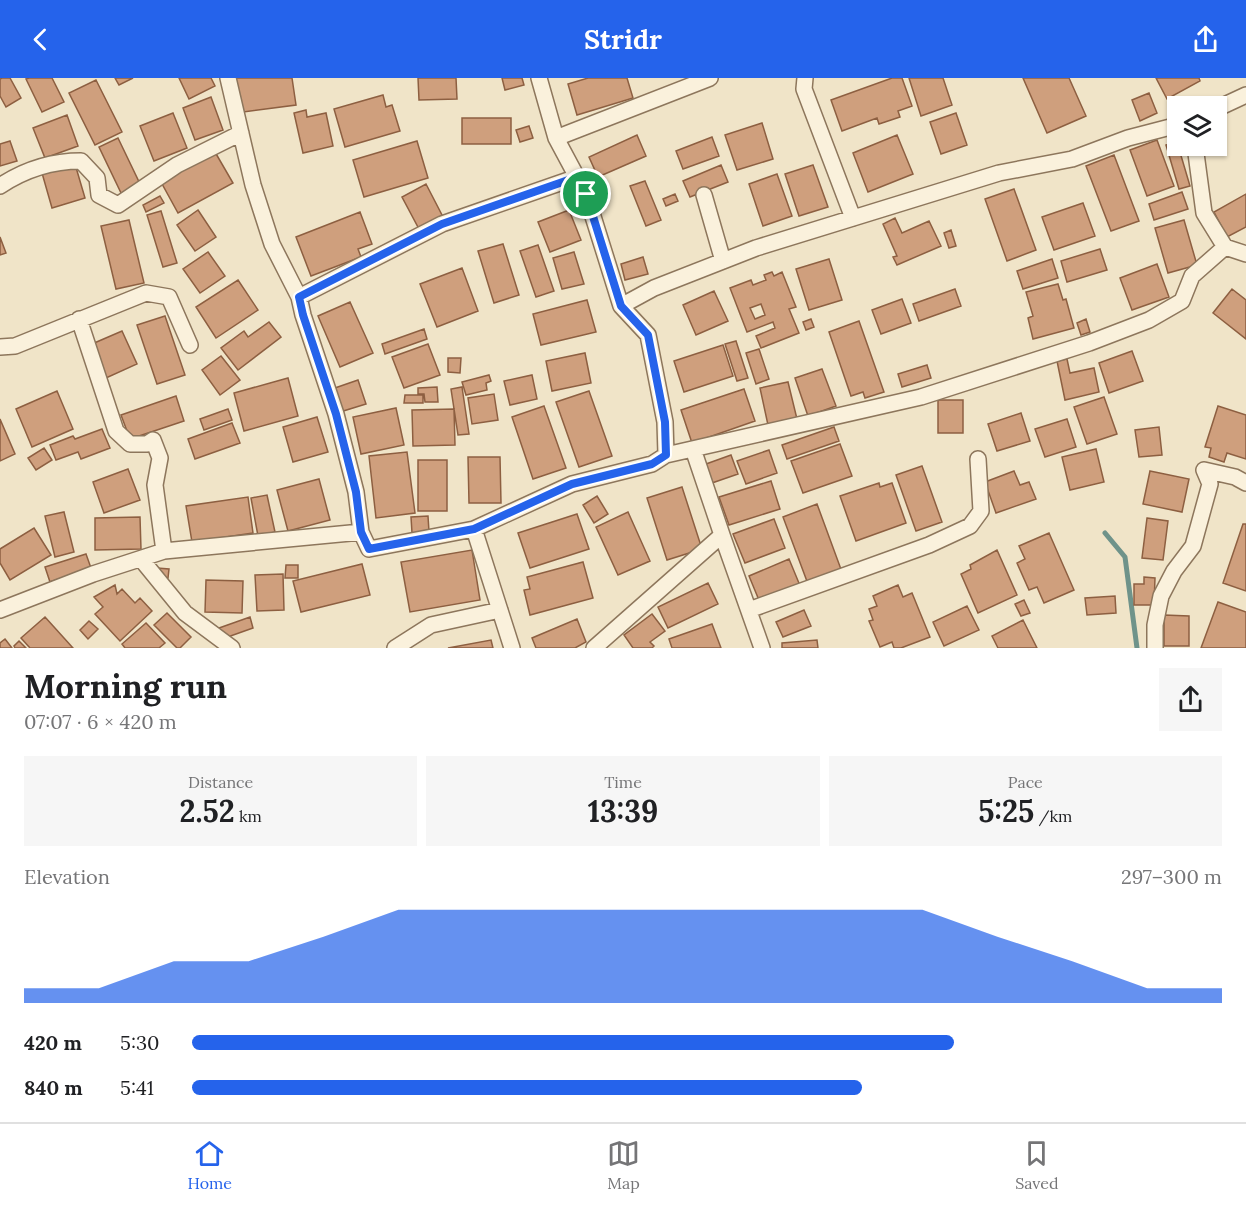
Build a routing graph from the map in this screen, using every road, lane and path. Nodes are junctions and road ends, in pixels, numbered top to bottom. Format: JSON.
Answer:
{"nodes":[{"id":1,"x":228,"y":78,"type":"edge"},
{"id":2,"x":539,"y":78,"type":"edge"},
{"id":3,"x":710,"y":78,"type":"edge"},
{"id":4,"x":805,"y":78,"type":"edge"},
{"id":5,"x":1246,"y":95,"type":"edge"},
{"id":6,"x":1227,"y":104,"type":"edge"},
{"id":7,"x":1167,"y":128,"type":"edge"},
{"id":8,"x":241,"y":133,"type":"junction"},
{"id":9,"x":556,"y":138,"type":"junction"},
{"id":10,"x":1196,"y":156,"type":"edge"},
{"id":11,"x":577,"y":177,"type":"junction"},
{"id":12,"x":0,"y":186,"type":"edge"},
{"id":13,"x":704,"y":195,"type":"dead end"},
{"id":14,"x":853,"y":218,"type":"junction"},
{"id":15,"x":1225,"y":247,"type":"junction"},
{"id":16,"x":1246,"y":254,"type":"edge"},
{"id":17,"x":723,"y":261,"type":"junction"},
{"id":18,"x":299,"y":297,"type":"junction"},
{"id":19,"x":621,"y":306,"type":"junction"},
{"id":20,"x":79,"y":320,"type":"junction"},
{"id":21,"x":190,"y":345,"type":"dead end"},
{"id":22,"x":0,"y":347,"type":"edge"},
{"id":23,"x":693,"y":449,"type":"junction"},
{"id":24,"x":666,"y":455,"type":"junction"},
{"id":25,"x":978,"y":459,"type":"dead end"},
{"id":26,"x":1246,"y":483,"type":"edge"},
{"id":27,"x":474,"y":529,"type":"junction"},
{"id":28,"x":361,"y":532,"type":"junction"},
{"id":29,"x":722,"y":535,"type":"junction"},
{"id":30,"x":164,"y":551,"type":"junction"},
{"id":31,"x":141,"y":560,"type":"junction"},
{"id":32,"x":0,"y":610,"type":"edge"},
{"id":33,"x":500,"y":610,"type":"junction"},
{"id":34,"x":749,"y":610,"type":"junction"},
{"id":35,"x":232,"y":648,"type":"edge"},
{"id":36,"x":395,"y":648,"type":"edge"},
{"id":37,"x":512,"y":648,"type":"edge"},
{"id":38,"x":594,"y":648,"type":"edge"},
{"id":39,"x":762,"y":648,"type":"edge"},
{"id":40,"x":1155,"y":648,"type":"edge"}],
"edges":[{"from":1,"to":8,"type":"street"},
{"from":2,"to":9,"type":"street"},
{"from":3,"to":9,"type":"street"},
{"from":4,"to":14,"type":"street"},
{"from":5,"to":6,"type":"street"},
{"from":7,"to":14,"type":"street"},
{"from":8,"to":12,"type":"street"},
{"from":8,"to":18,"type":"street"},
{"from":9,"to":11,"type":"street"},
{"from":10,"to":15,"type":"street"},
{"from":11,"to":18,"type":"street"},
{"from":11,"to":19,"type":"street"},
{"from":13,"to":17,"type":"street"},
{"from":14,"to":17,"type":"street"},
{"from":15,"to":16,"type":"street"},
{"from":15,"to":23,"type":"street"},
{"from":17,"to":19,"type":"street"},
{"from":18,"to":28,"type":"street"},
{"from":19,"to":24,"type":"street"},
{"from":20,"to":21,"type":"street"},
{"from":20,"to":22,"type":"street"},
{"from":20,"to":30,"type":"street"},
{"from":23,"to":24,"type":"street"},
{"from":23,"to":29,"type":"street"},
{"from":24,"to":27,"type":"street"},
{"from":25,"to":34,"type":"street"},
{"from":26,"to":40,"type":"street"},
{"from":27,"to":28,"type":"street"},
{"from":27,"to":33,"type":"street"},
{"from":28,"to":30,"type":"street"},
{"from":29,"to":34,"type":"street"},
{"from":29,"to":38,"type":"street"},
{"from":30,"to":31,"type":"street"},
{"from":31,"to":32,"type":"street"},
{"from":31,"to":35,"type":"street"},
{"from":33,"to":36,"type":"street"},
{"from":33,"to":37,"type":"street"},
{"from":34,"to":39,"type":"street"}]}
